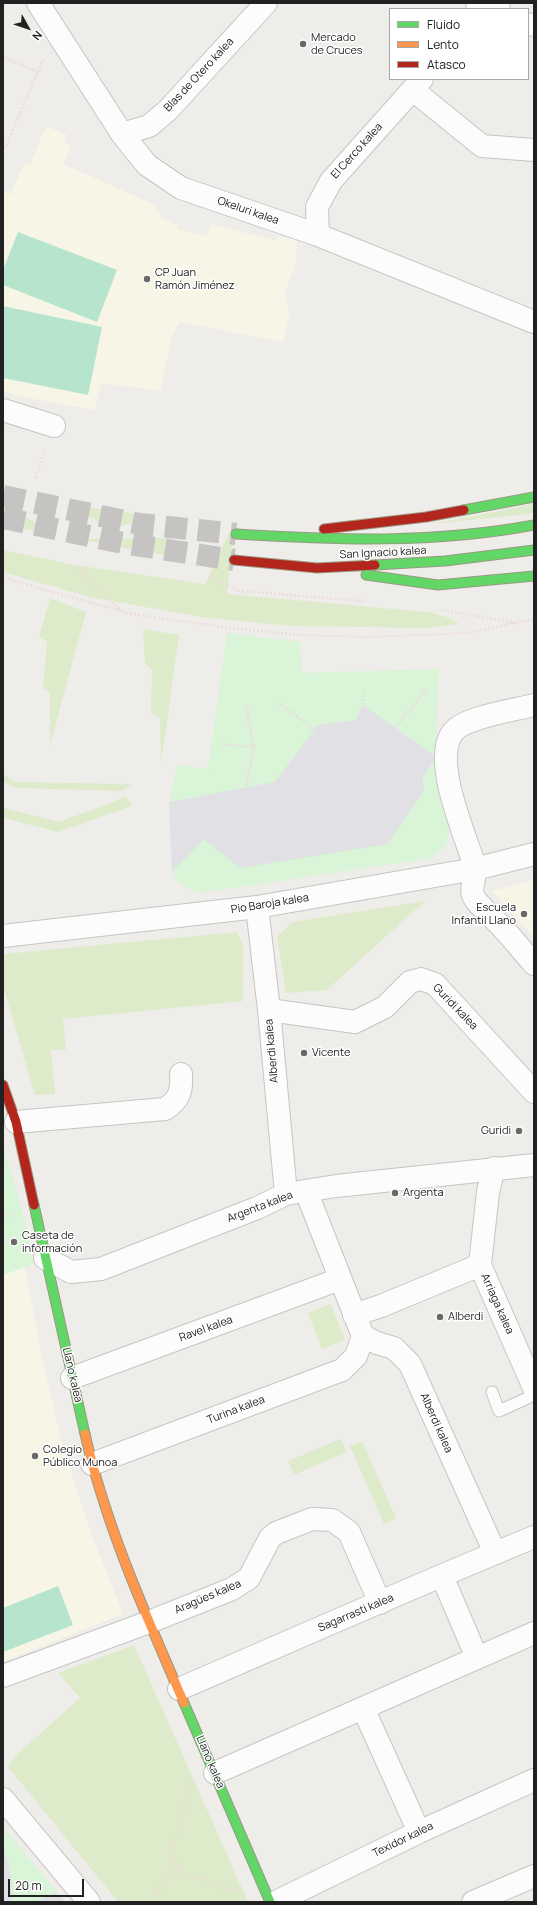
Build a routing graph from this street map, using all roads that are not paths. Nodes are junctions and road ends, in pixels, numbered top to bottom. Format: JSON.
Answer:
{"nodes":[{"id":1,"x":38,"y":3,"type":"edge"},
{"id":2,"x":266,"y":3,"type":"edge"},
{"id":3,"x":417,"y":85,"type":"edge"},
{"id":4,"x":122,"y":134,"type":"junction"},
{"id":5,"x":534,"y":150,"type":"edge"},
{"id":6,"x":318,"y":235,"type":"junction"},
{"id":7,"x":534,"y":322,"type":"edge"},
{"id":8,"x":3,"y":410,"type":"edge"},
{"id":9,"x":54,"y":426,"type":"road end"},
{"id":10,"x":534,"y":497,"type":"edge"},
{"id":11,"x":534,"y":524,"type":"edge"},
{"id":12,"x":236,"y":534,"type":"tunnel mouth"},
{"id":13,"x":264,"y":535,"type":"junction"},
{"id":14,"x":534,"y":550,"type":"edge"},
{"id":15,"x":234,"y":560,"type":"tunnel mouth"},
{"id":16,"x":317,"y":568,"type":"junction"},
{"id":17,"x":534,"y":576,"type":"edge"},
{"id":18,"x":534,"y":705,"type":"edge"},
{"id":19,"x":534,"y":854,"type":"edge"},
{"id":20,"x":475,"y":869,"type":"junction"},
{"id":21,"x":257,"y":907,"type":"junction"},
{"id":22,"x":3,"y":936,"type":"edge"},
{"id":23,"x":534,"y":964,"type":"edge"},
{"id":24,"x":269,"y":1010,"type":"junction"},
{"id":25,"x":181,"y":1074,"type":"dead end"},
{"id":26,"x":3,"y":1085,"type":"edge"},
{"id":27,"x":534,"y":1092,"type":"edge"},
{"id":28,"x":16,"y":1122,"type":"junction"},
{"id":29,"x":534,"y":1165,"type":"edge"},
{"id":30,"x":494,"y":1168,"type":"junction"},
{"id":31,"x":296,"y":1193,"type":"junction"},
{"id":32,"x":45,"y":1258,"type":"junction"},
{"id":33,"x":480,"y":1265,"type":"junction"},
{"id":34,"x":340,"y":1279,"type":"junction"},
{"id":35,"x":354,"y":1315,"type":"junction"},
{"id":36,"x":363,"y":1336,"type":"junction"},
{"id":37,"x":72,"y":1378,"type":"junction"},
{"id":38,"x":534,"y":1388,"type":"edge"},
{"id":39,"x":492,"y":1392,"type":"dead end"},
{"id":40,"x":534,"y":1395,"type":"edge"},
{"id":41,"x":92,"y":1464,"type":"junction"},
{"id":42,"x":534,"y":1538,"type":"edge"},
{"id":43,"x":495,"y":1553,"type":"junction"},
{"id":44,"x":442,"y":1576,"type":"junction"},
{"id":45,"x":380,"y":1603,"type":"junction"},
{"id":46,"x":148,"y":1622,"type":"junction"},
{"id":47,"x":534,"y":1633,"type":"edge"},
{"id":48,"x":477,"y":1658,"type":"junction"},
{"id":49,"x":3,"y":1676,"type":"edge"},
{"id":50,"x":178,"y":1689,"type":"junction"},
{"id":51,"x":363,"y":1708,"type":"junction"},
{"id":52,"x":214,"y":1773,"type":"junction"},
{"id":53,"x":533,"y":1783,"type":"edge"},
{"id":54,"x":3,"y":1800,"type":"edge"},
{"id":55,"x":419,"y":1832,"type":"junction"},
{"id":56,"x":534,"y":1876,"type":"edge"},
{"id":57,"x":270,"y":1895,"type":"edge"},
{"id":58,"x":89,"y":1902,"type":"edge"},
{"id":59,"x":270,"y":1902,"type":"edge"},
{"id":60,"x":473,"y":1902,"type":"edge"}],
"edges":[{"from":1,"to":4,"type":"street","name":"Okeluri kalea"},
{"from":2,"to":4,"type":"street","name":"Blas de Otero kalea"},
{"from":3,"to":5,"type":"street"},
{"from":3,"to":6,"type":"street","name":"El Cerco kalea"},
{"from":4,"to":6,"type":"street","name":"Okeluri kalea"},
{"from":6,"to":7,"type":"street","name":"Okeluri kalea"},
{"from":8,"to":9,"type":"street"},
{"from":10,"to":13,"type":"main road"},
{"from":11,"to":13,"type":"main road","name":"San Ignacio kalea"},
{"from":12,"to":13,"type":"main road","name":"San Ignacio kalea"},
{"from":14,"to":16,"type":"main road","name":"San Ignacio kalea"},
{"from":15,"to":16,"type":"main road","name":"San Ignacio kalea"},
{"from":16,"to":17,"type":"main road"},
{"from":18,"to":20,"type":"street"},
{"from":19,"to":20,"type":"street","name":"Pio Baroja kalea"},
{"from":20,"to":21,"type":"street","name":"Pio Baroja kalea"},
{"from":20,"to":23,"type":"street"},
{"from":21,"to":22,"type":"street","name":"Pio Baroja kalea"},
{"from":21,"to":24,"type":"street","name":"Alberdi kalea"},
{"from":24,"to":27,"type":"street","name":"Guridi kalea"},
{"from":24,"to":31,"type":"street","name":"Alberdi kalea"},
{"from":25,"to":28,"type":"street"},
{"from":26,"to":28,"type":"main road","name":"Llano kalea"},
{"from":28,"to":32,"type":"main road","name":"Llano kalea"},
{"from":29,"to":30,"type":"street","name":"Argenta kalea"},
{"from":30,"to":31,"type":"street","name":"Argenta kalea"},
{"from":30,"to":33,"type":"street","name":"Arriaga kalea"},
{"from":31,"to":32,"type":"street","name":"Argenta kalea"},
{"from":31,"to":34,"type":"street","name":"Alberdi kalea"},
{"from":32,"to":37,"type":"main road","name":"Llano kalea"},
{"from":33,"to":35,"type":"street"},
{"from":33,"to":38,"type":"street","name":"Arriaga kalea"},
{"from":34,"to":35,"type":"street","name":"Alberdi kalea"},
{"from":34,"to":37,"type":"street","name":"Ravel kalea"},
{"from":35,"to":36,"type":"street","name":"Alberdi kalea"},
{"from":36,"to":41,"type":"street","name":"Turina kalea"},
{"from":36,"to":43,"type":"street","name":"Alberdi kalea"},
{"from":37,"to":41,"type":"main road","name":"Llano kalea"},
{"from":39,"to":40,"type":"lane"},
{"from":41,"to":46,"type":"main road","name":"Llano kalea"},
{"from":42,"to":43,"type":"street","name":"Sagarrasti kalea"},
{"from":43,"to":44,"type":"street","name":"Sagarrasti kalea"},
{"from":44,"to":45,"type":"street","name":"Sagarrasti kalea"},
{"from":44,"to":48,"type":"street"},
{"from":45,"to":46,"type":"street","name":"Aragües kalea"},
{"from":45,"to":50,"type":"street","name":"Sagarrasti kalea"},
{"from":46,"to":49,"type":"street"},
{"from":46,"to":50,"type":"main road","name":"Llano kalea"},
{"from":47,"to":48,"type":"street"},
{"from":48,"to":51,"type":"street"},
{"from":50,"to":52,"type":"main road","name":"Llano kalea"},
{"from":51,"to":52,"type":"street"},
{"from":51,"to":55,"type":"street"},
{"from":52,"to":57,"type":"main road","name":"Llano kalea"},
{"from":53,"to":55,"type":"street","name":"Texidor kalea"},
{"from":54,"to":58,"type":"street"},
{"from":55,"to":57,"type":"street","name":"Texidor kalea"},
{"from":56,"to":60,"type":"street"},
{"from":57,"to":59,"type":"main road","name":"Llano kalea"}]}
